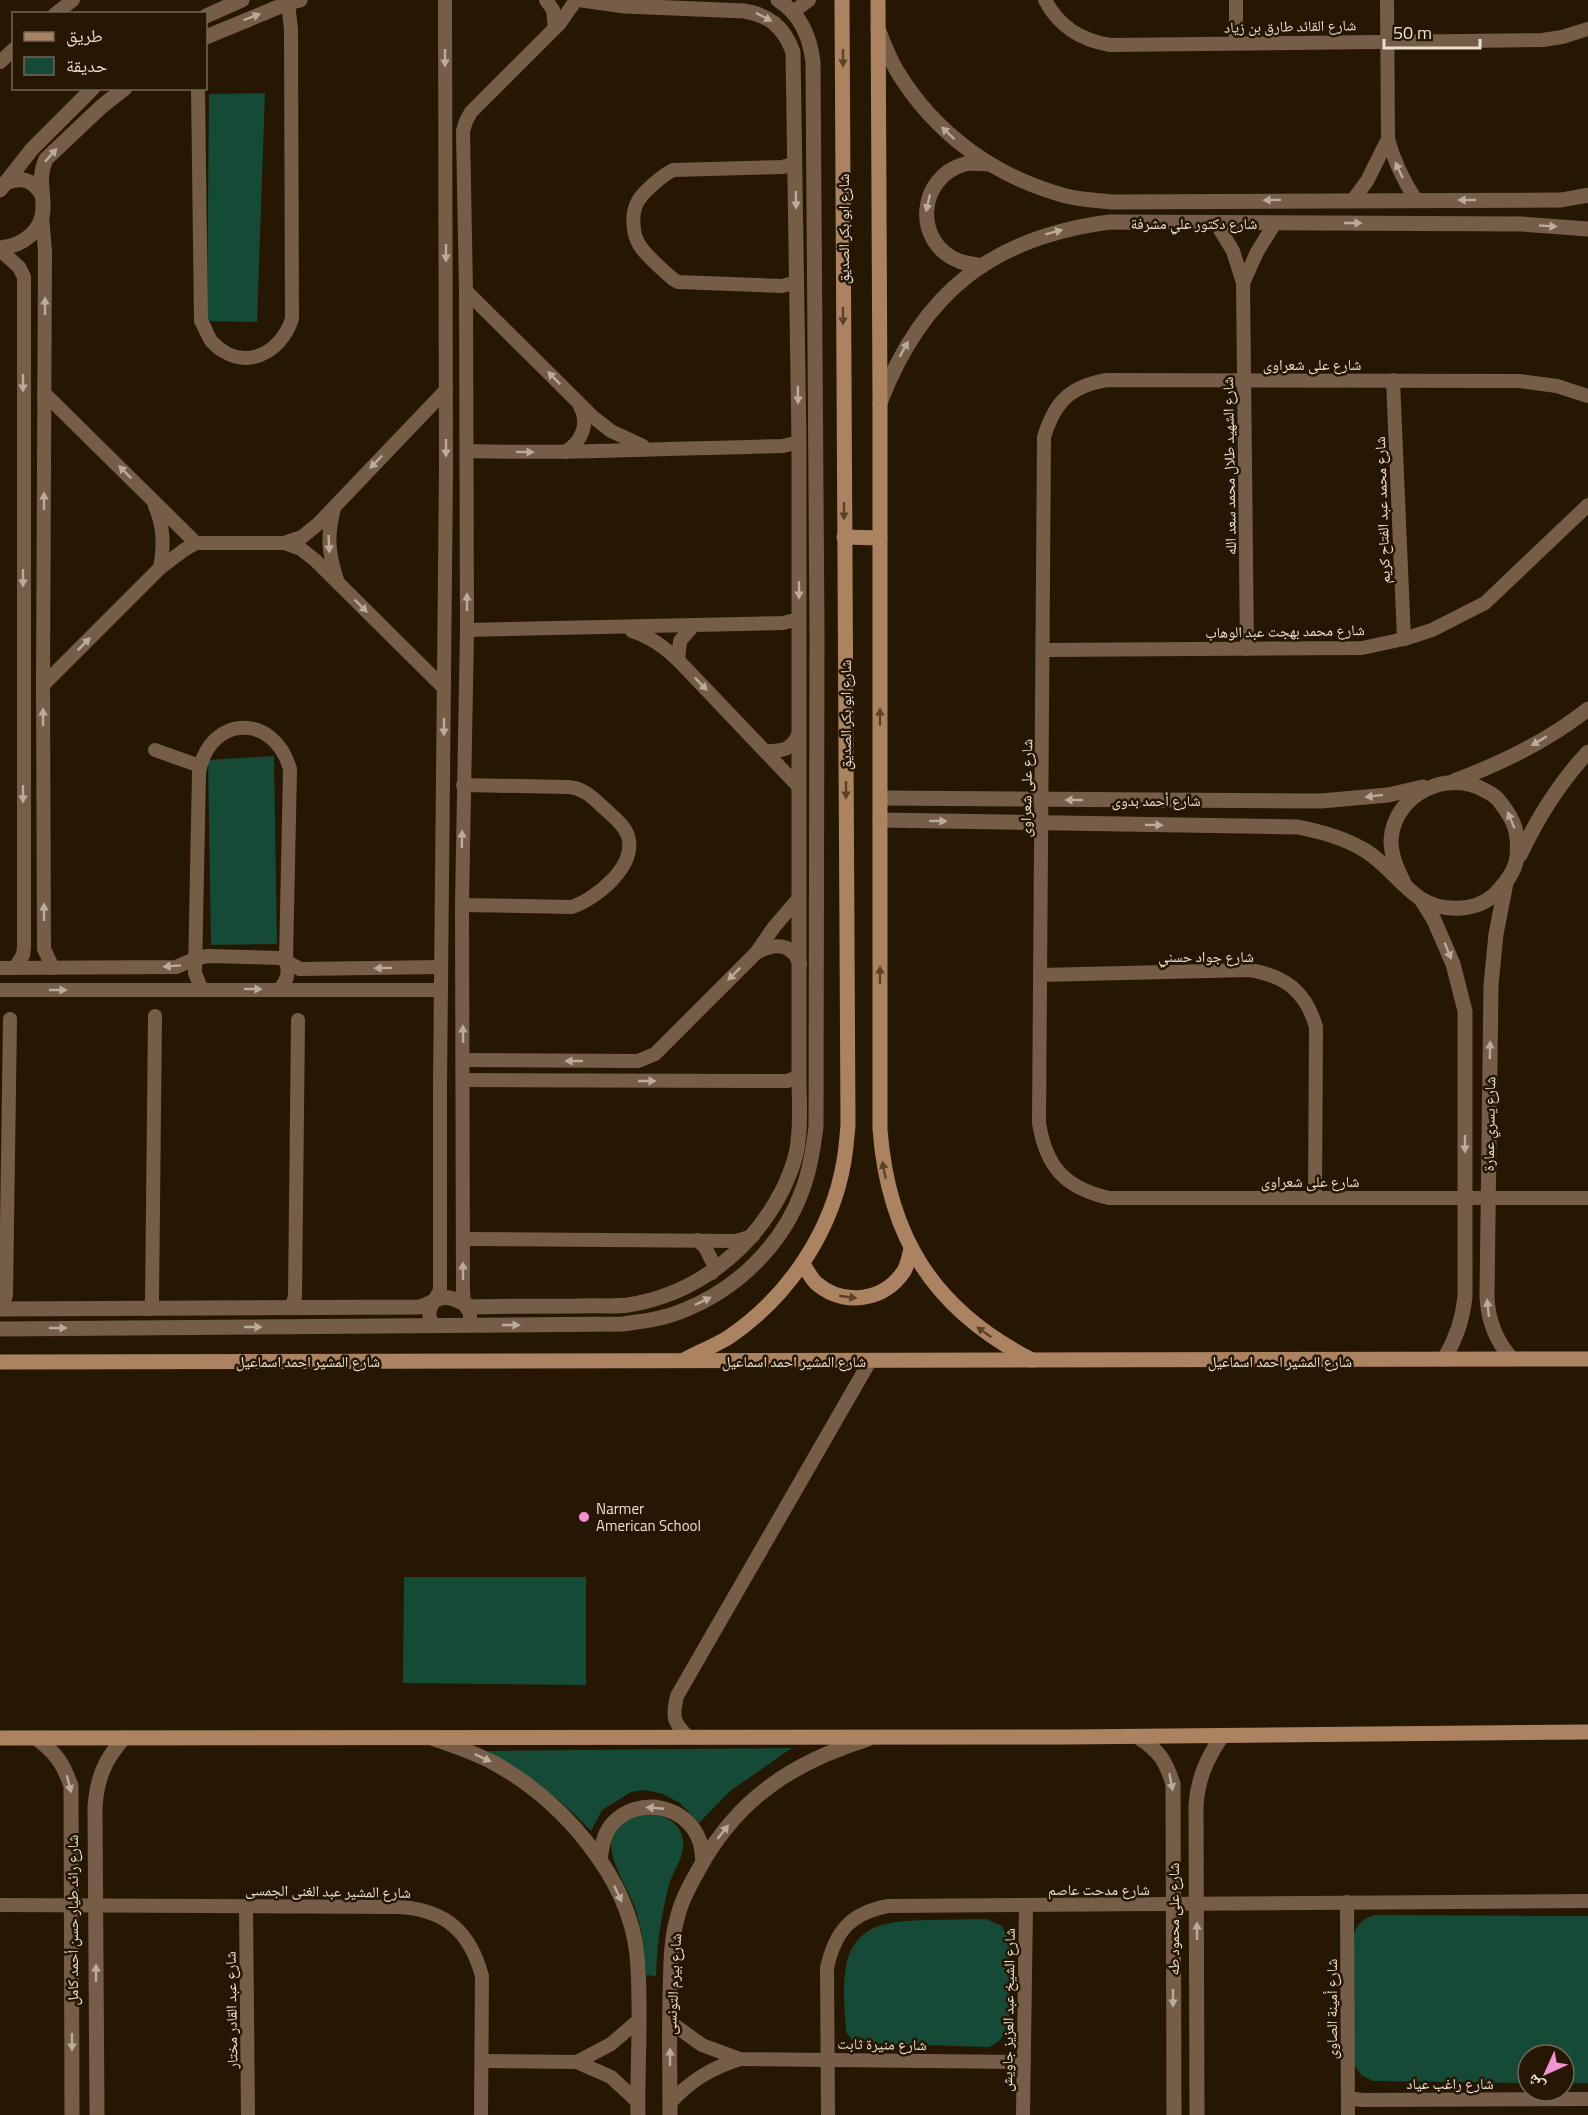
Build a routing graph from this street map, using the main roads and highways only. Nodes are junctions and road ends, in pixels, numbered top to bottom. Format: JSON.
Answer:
{"nodes":[{"id":1,"x":842,"y":0,"type":"edge"},
{"id":2,"x":878,"y":0,"type":"edge"},
{"id":3,"x":844,"y":537,"type":"junction"},
{"id":4,"x":880,"y":538,"type":"junction"},
{"id":5,"x":911,"y":1249,"type":"junction"},
{"id":6,"x":803,"y":1264,"type":"junction"},
{"id":7,"x":1588,"y":1359,"type":"edge"},
{"id":8,"x":681,"y":1361,"type":"junction"},
{"id":9,"x":1034,"y":1361,"type":"junction"},
{"id":10,"x":0,"y":1362,"type":"edge"},
{"id":11,"x":1588,"y":1732,"type":"edge"},
{"id":12,"x":0,"y":1738,"type":"edge"}],
"edges":[{"from":1,"to":3,"type":"main road","name":"شارع ابو بكر الصديق","one_way":true},
{"from":2,"to":4,"type":"main road"},
{"from":3,"to":4,"type":"main road"},
{"from":3,"to":6,"type":"main road","name":"شارع ابو بكر الصديق","one_way":true},
{"from":5,"to":4,"type":"main road","one_way":true},
{"from":6,"to":5,"type":"main road","one_way":true},
{"from":9,"to":5,"type":"main road","one_way":true},
{"from":6,"to":8,"type":"main road","name":"شارع ابو بكر الصديق"},
{"from":7,"to":9,"type":"main road","name":"شارع المشير احمد اسماعيل"},
{"from":8,"to":9,"type":"main road","name":"شارع المشير احمد اسماعيل"},
{"from":8,"to":10,"type":"main road","name":"شارع المشير احمد اسماعيل"},
{"from":11,"to":12,"type":"main road"}]}
